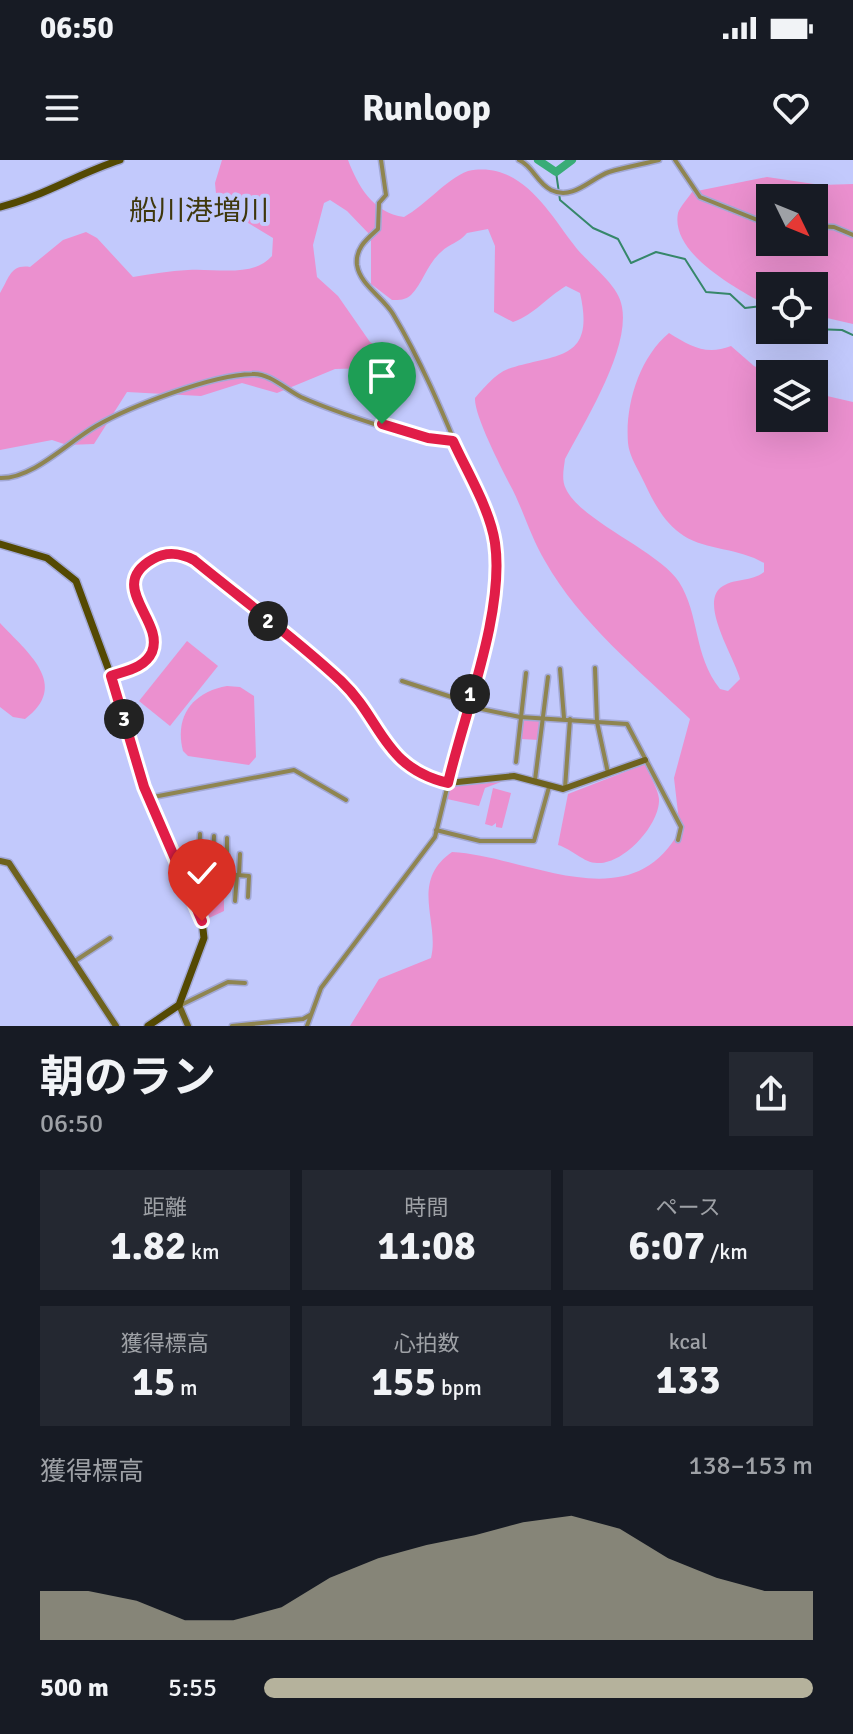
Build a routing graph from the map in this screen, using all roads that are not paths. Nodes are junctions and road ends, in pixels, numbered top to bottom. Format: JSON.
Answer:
{"nodes":[{"id":1,"x":120,"y":160,"type":"edge"},
{"id":2,"x":381,"y":160,"type":"edge"},
{"id":3,"x":519,"y":160,"type":"edge"},
{"id":4,"x":659,"y":160,"type":"edge"},
{"id":5,"x":675,"y":160,"type":"edge"},
{"id":6,"x":0,"y":207,"type":"edge"},
{"id":7,"x":756,"y":219,"type":"edge"},
{"id":8,"x":828,"y":227,"type":"edge"},
{"id":9,"x":853,"y":235,"type":"edge"},
{"id":10,"x":453,"y":441,"type":"junction"},
{"id":11,"x":0,"y":478,"type":"edge"},
{"id":12,"x":0,"y":544,"type":"edge"},
{"id":13,"x":595,"y":668,"type":"dead end"},
{"id":14,"x":560,"y":669,"type":"dead end"},
{"id":15,"x":526,"y":673,"type":"dead end"},
{"id":16,"x":111,"y":676,"type":"junction"},
{"id":17,"x":548,"y":677,"type":"dead end"},
{"id":18,"x":402,"y":681,"type":"dead end"},
{"id":19,"x":467,"y":704,"type":"junction"},
{"id":20,"x":520,"y":717,"type":"junction"},
{"id":21,"x":543,"y":718,"type":"junction"},
{"id":22,"x":567,"y":719,"type":"junction"},
{"id":23,"x":597,"y":722,"type":"junction"},
{"id":24,"x":645,"y":760,"type":"junction"},
{"id":25,"x":516,"y":762,"type":"dead end"},
{"id":26,"x":608,"y":775,"type":"junction"},
{"id":27,"x":535,"y":780,"type":"junction"},
{"id":28,"x":448,"y":783,"type":"junction"},
{"id":29,"x":549,"y":787,"type":"junction"},
{"id":30,"x":565,"y":788,"type":"junction"},
{"id":31,"x":148,"y":798,"type":"junction"},
{"id":32,"x":346,"y":800,"type":"dead end"},
{"id":33,"x":436,"y":830,"type":"junction"},
{"id":34,"x":200,"y":834,"type":"dead end"},
{"id":35,"x":214,"y":836,"type":"dead end"},
{"id":36,"x":227,"y":838,"type":"dead end"},
{"id":37,"x":678,"y":840,"type":"dead end"},
{"id":38,"x":240,"y":854,"type":"dead end"},
{"id":39,"x":173,"y":856,"type":"junction"},
{"id":40,"x":199,"y":858,"type":"junction"},
{"id":41,"x":213,"y":858,"type":"junction"},
{"id":42,"x":227,"y":859,"type":"junction"},
{"id":43,"x":0,"y":861,"type":"edge"},
{"id":44,"x":238,"y":875,"type":"junction"},
{"id":45,"x":248,"y":897,"type":"dead end"},
{"id":46,"x":235,"y":901,"type":"dead end"},
{"id":47,"x":110,"y":938,"type":"dead end"},
{"id":48,"x":73,"y":963,"type":"junction"},
{"id":49,"x":245,"y":983,"type":"dead end"},
{"id":50,"x":179,"y":1005,"type":"junction"},
{"id":51,"x":310,"y":1015,"type":"junction"},
{"id":52,"x":116,"y":1026,"type":"edge"},
{"id":53,"x":148,"y":1026,"type":"edge"},
{"id":54,"x":188,"y":1026,"type":"edge"},
{"id":55,"x":232,"y":1026,"type":"edge"},
{"id":56,"x":307,"y":1026,"type":"edge"}],
"edges":[{"from":1,"to":6,"type":"main road"},
{"from":2,"to":10,"type":"street"},
{"from":3,"to":4,"type":"street"},
{"from":5,"to":7,"type":"street"},
{"from":8,"to":9,"type":"street"},
{"from":10,"to":11,"type":"street"},
{"from":10,"to":19,"type":"street"},
{"from":12,"to":16,"type":"main road"},
{"from":13,"to":23,"type":"street"},
{"from":14,"to":22,"type":"street"},
{"from":15,"to":20,"type":"street"},
{"from":16,"to":28,"type":"street"},
{"from":16,"to":31,"type":"main road"},
{"from":17,"to":21,"type":"street"},
{"from":18,"to":19,"type":"street"},
{"from":19,"to":20,"type":"street"},
{"from":19,"to":28,"type":"street"},
{"from":20,"to":21,"type":"street"},
{"from":20,"to":25,"type":"street"},
{"from":21,"to":22,"type":"street"},
{"from":21,"to":27,"type":"street"},
{"from":22,"to":23,"type":"street"},
{"from":22,"to":30,"type":"street"},
{"from":23,"to":24,"type":"street"},
{"from":23,"to":26,"type":"street"},
{"from":24,"to":26,"type":"street"},
{"from":24,"to":37,"type":"street"},
{"from":26,"to":30,"type":"street"},
{"from":27,"to":28,"type":"street"},
{"from":27,"to":29,"type":"street"},
{"from":28,"to":33,"type":"street"},
{"from":29,"to":30,"type":"street"},
{"from":29,"to":33,"type":"street"},
{"from":31,"to":32,"type":"street"},
{"from":31,"to":39,"type":"main road"},
{"from":33,"to":51,"type":"street"},
{"from":34,"to":40,"type":"street"},
{"from":35,"to":41,"type":"street"},
{"from":36,"to":42,"type":"street"},
{"from":38,"to":44,"type":"street"},
{"from":39,"to":40,"type":"street"},
{"from":39,"to":50,"type":"main road"},
{"from":40,"to":41,"type":"street"},
{"from":41,"to":42,"type":"street"},
{"from":42,"to":44,"type":"street"},
{"from":43,"to":48,"type":"street"},
{"from":44,"to":45,"type":"street"},
{"from":44,"to":46,"type":"street"},
{"from":47,"to":48,"type":"street"},
{"from":48,"to":52,"type":"street"},
{"from":49,"to":50,"type":"street"},
{"from":50,"to":53,"type":"main road"},
{"from":50,"to":54,"type":"street"},
{"from":51,"to":55,"type":"street"},
{"from":51,"to":56,"type":"street"}]}
